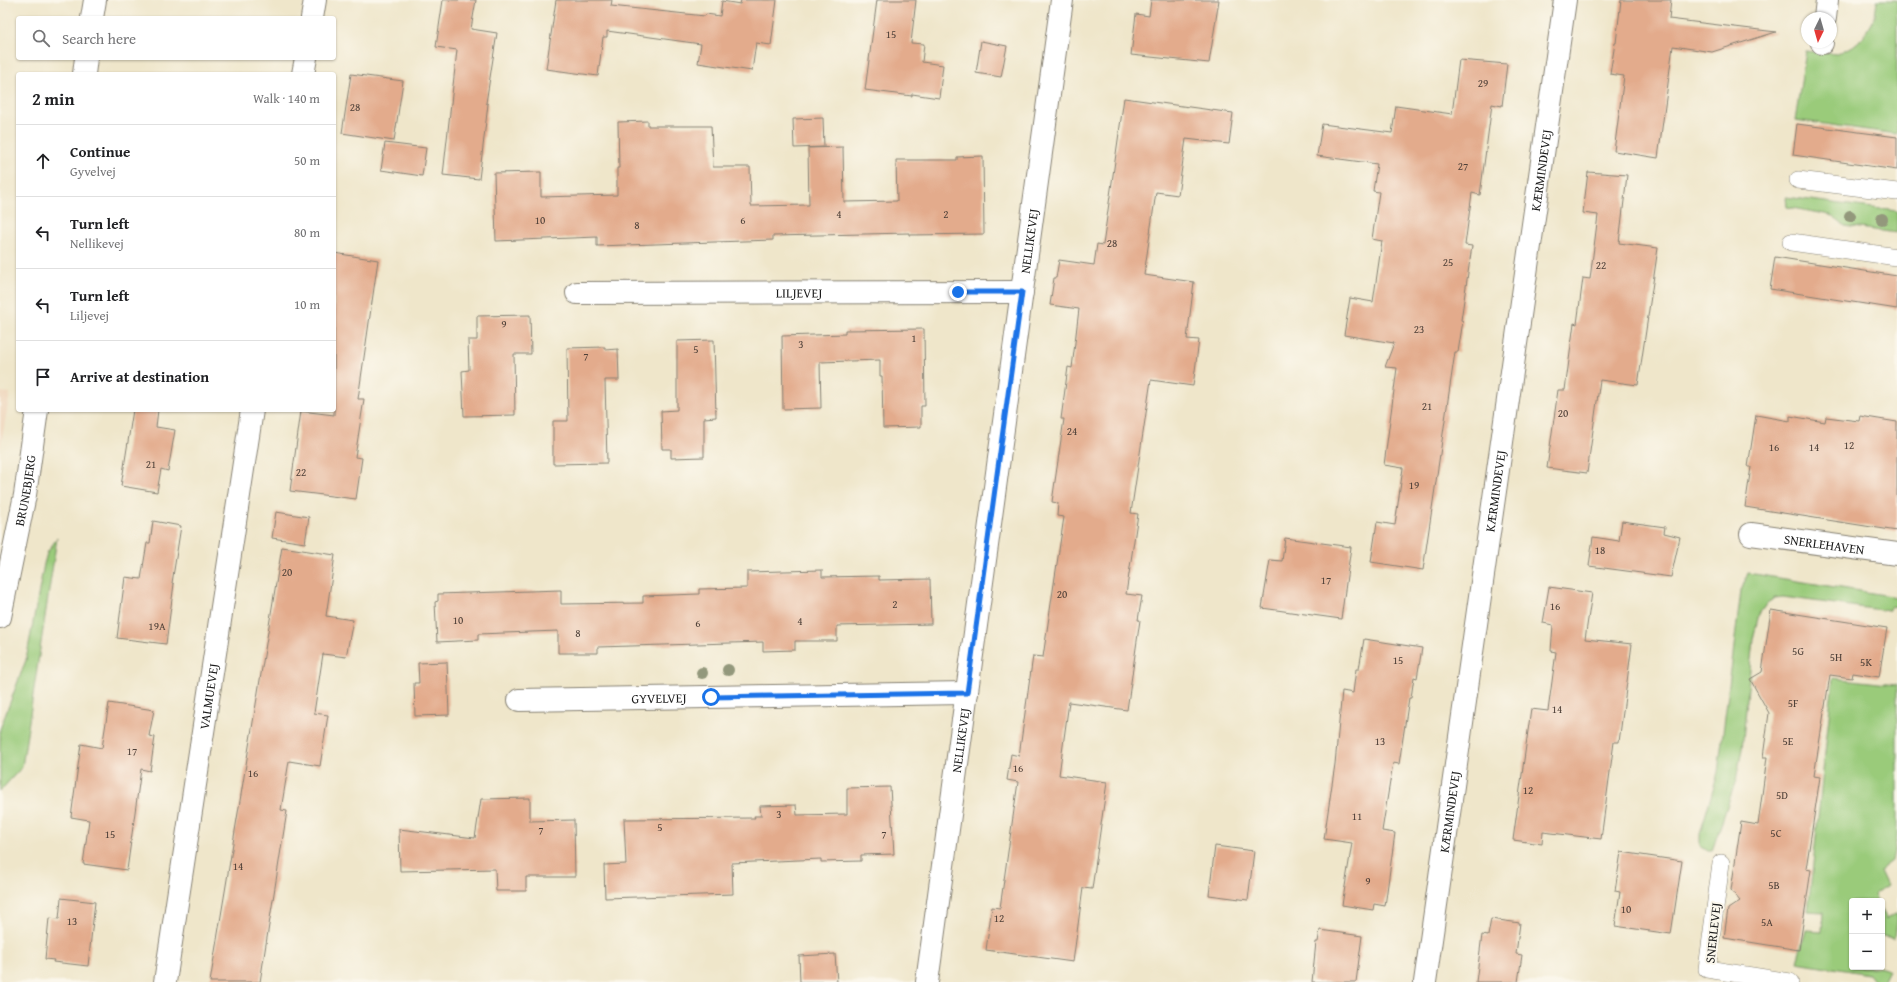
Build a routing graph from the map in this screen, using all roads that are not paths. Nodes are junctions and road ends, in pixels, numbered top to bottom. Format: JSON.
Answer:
{"nodes":[{"id":1,"x":95,"y":0,"type":"edge"},
{"id":2,"x":315,"y":0,"type":"edge"},
{"id":3,"x":1062,"y":0,"type":"edge"},
{"id":4,"x":1565,"y":0,"type":"edge"},
{"id":5,"x":1827,"y":0,"type":"edge"},
{"id":6,"x":1826,"y":12,"type":"edge"},
{"id":7,"x":92,"y":16,"type":"edge"},
{"id":8,"x":312,"y":16,"type":"edge"},
{"id":9,"x":86,"y":60,"type":"edge"},
{"id":10,"x":306,"y":60,"type":"edge"},
{"id":11,"x":84,"y":72,"type":"edge"},
{"id":12,"x":304,"y":72,"type":"edge"},
{"id":13,"x":1798,"y":180,"type":"dead end"},
{"id":14,"x":1897,"y":192,"type":"edge"},
{"id":15,"x":1791,"y":242,"type":"dead end"},
{"id":16,"x":1897,"y":257,"type":"edge"},
{"id":17,"x":1022,"y":292,"type":"junction"},
{"id":18,"x":577,"y":293,"type":"dead end"},
{"id":19,"x":37,"y":412,"type":"edge"},
{"id":20,"x":252,"y":412,"type":"edge"},
{"id":21,"x":1751,"y":534,"type":"dead end"},
{"id":22,"x":1897,"y":554,"type":"edge"},
{"id":23,"x":0,"y":617,"type":"edge"},
{"id":24,"x":967,"y":693,"type":"junction"},
{"id":25,"x":519,"y":700,"type":"dead end"},
{"id":26,"x":1720,"y":863,"type":"dead end"},
{"id":27,"x":165,"y":982,"type":"edge"},
{"id":28,"x":927,"y":982,"type":"edge"},
{"id":29,"x":1425,"y":982,"type":"edge"},
{"id":30,"x":1790,"y":982,"type":"edge"}],
"edges":[{"from":1,"to":7,"type":"street"},
{"from":2,"to":8,"type":"street"},
{"from":3,"to":17,"type":"street","name":"NELLIKEVEJ"},
{"from":4,"to":29,"type":"street","name":"KÆRMINDEVEJ"},
{"from":5,"to":6,"type":"street"},
{"from":9,"to":11,"type":"street"},
{"from":10,"to":12,"type":"street"},
{"from":13,"to":14,"type":"lane"},
{"from":15,"to":16,"type":"lane"},
{"from":17,"to":18,"type":"street","name":"LILJEVEJ"},
{"from":17,"to":24,"type":"street","name":"NELLIKEVEJ"},
{"from":19,"to":23,"type":"street","name":"BRUNEBJERG"},
{"from":20,"to":27,"type":"street","name":"VALMUEVEJ"},
{"from":21,"to":22,"type":"street","name":"SNERLEHAVEN"},
{"from":24,"to":25,"type":"street","name":"GYVELVEJ"},
{"from":24,"to":28,"type":"street","name":"NELLIKEVEJ"},
{"from":26,"to":30,"type":"lane","name":"SNERLEVEJ"}]}
